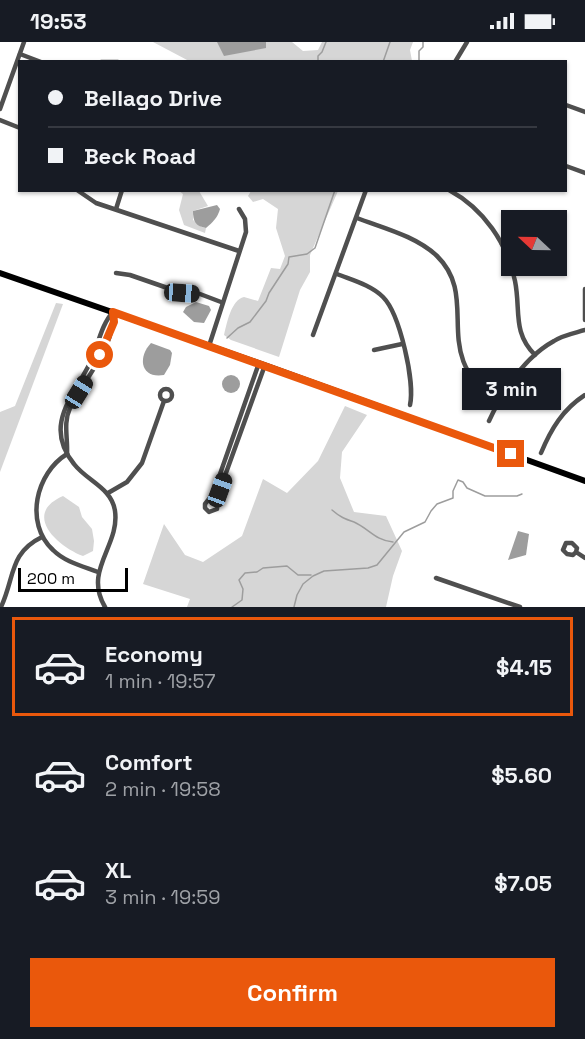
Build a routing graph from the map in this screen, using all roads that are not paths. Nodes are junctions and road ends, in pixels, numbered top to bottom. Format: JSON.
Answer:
{"nodes":[{"id":1,"x":24,"y":42,"type":"edge"},
{"id":2,"x":467,"y":42,"type":"edge"},
{"id":3,"x":20,"y":54,"type":"junction"},
{"id":4,"x":36,"y":60,"type":"edge"},
{"id":5,"x":455,"y":60,"type":"edge"},
{"id":6,"x":567,"y":105,"type":"edge"},
{"id":7,"x":0,"y":109,"type":"edge"},
{"id":8,"x":585,"y":112,"type":"edge"},
{"id":9,"x":0,"y":120,"type":"edge"},
{"id":10,"x":18,"y":127,"type":"edge"},
{"id":11,"x":567,"y":166,"type":"edge"},
{"id":12,"x":585,"y":173,"type":"edge"},
{"id":13,"x":79,"y":192,"type":"edge"},
{"id":14,"x":121,"y":192,"type":"edge"},
{"id":15,"x":365,"y":192,"type":"edge"},
{"id":16,"x":452,"y":192,"type":"edge"},
{"id":17,"x":116,"y":208,"type":"junction"},
{"id":18,"x":239,"y":209,"type":"dead end"},
{"id":19,"x":357,"y":218,"type":"junction"},
{"id":20,"x":501,"y":242,"type":"edge"},
{"id":21,"x":239,"y":251,"type":"junction"},
{"id":22,"x":0,"y":273,"type":"edge"},
{"id":23,"x":116,"y":273,"type":"dead end"},
{"id":24,"x":337,"y":274,"type":"junction"},
{"id":25,"x":513,"y":276,"type":"edge"},
{"id":26,"x":585,"y":289,"type":"edge"},
{"id":27,"x":221,"y":302,"type":"junction"},
{"id":28,"x":113,"y":312,"type":"junction"},
{"id":29,"x":585,"y":320,"type":"edge"},
{"id":30,"x":585,"y":330,"type":"edge"},
{"id":31,"x":313,"y":335,"type":"dead end"},
{"id":32,"x":402,"y":344,"type":"junction"},
{"id":33,"x":208,"y":346,"type":"junction"},
{"id":34,"x":374,"y":350,"type":"dead end"},
{"id":35,"x":535,"y":355,"type":"junction"},
{"id":36,"x":262,"y":364,"type":"junction"},
{"id":37,"x":585,"y":395,"type":"edge"},
{"id":38,"x":164,"y":401,"type":"dead end"},
{"id":39,"x":499,"y":402,"type":"junction"},
{"id":40,"x":410,"y":405,"type":"dead end"},
{"id":41,"x":489,"y":421,"type":"dead end"},
{"id":42,"x":541,"y":453,"type":"dead end"},
{"id":43,"x":67,"y":454,"type":"junction"},
{"id":44,"x":585,"y":482,"type":"edge"},
{"id":45,"x":108,"y":493,"type":"junction"},
{"id":46,"x":42,"y":537,"type":"junction"},
{"id":47,"x":576,"y":552,"type":"dead end"},
{"id":48,"x":585,"y":558,"type":"edge"},
{"id":49,"x":98,"y":572,"type":"junction"},
{"id":50,"x":436,"y":578,"type":"dead end"},
{"id":51,"x":2,"y":607,"type":"edge"},
{"id":52,"x":105,"y":607,"type":"edge"},
{"id":53,"x":520,"y":607,"type":"edge"}],
"edges":[{"from":1,"to":3,"type":"street"},
{"from":2,"to":5,"type":"street"},
{"from":3,"to":4,"type":"street"},
{"from":3,"to":7,"type":"street"},
{"from":6,"to":8,"type":"street"},
{"from":9,"to":10,"type":"street"},
{"from":11,"to":12,"type":"street"},
{"from":13,"to":17,"type":"street"},
{"from":14,"to":17,"type":"street"},
{"from":15,"to":19,"type":"street"},
{"from":16,"to":20,"type":"street"},
{"from":17,"to":21,"type":"street"},
{"from":18,"to":21,"type":"street"},
{"from":19,"to":24,"type":"street"},
{"from":19,"to":39,"type":"street"},
{"from":21,"to":27,"type":"street"},
{"from":22,"to":28,"type":"main road"},
{"from":23,"to":27,"type":"street"},
{"from":24,"to":31,"type":"street"},
{"from":24,"to":32,"type":"street"},
{"from":25,"to":35,"type":"street"},
{"from":26,"to":29,"type":"street"},
{"from":27,"to":33,"type":"street"},
{"from":28,"to":33,"type":"main road"},
{"from":28,"to":43,"type":"street"},
{"from":30,"to":35,"type":"street"},
{"from":32,"to":34,"type":"street"},
{"from":32,"to":40,"type":"street"},
{"from":33,"to":36,"type":"main road"},
{"from":35,"to":39,"type":"street"},
{"from":36,"to":36,"type":"street"},
{"from":36,"to":44,"type":"main road"},
{"from":37,"to":42,"type":"street"},
{"from":38,"to":45,"type":"street"},
{"from":39,"to":41,"type":"street"},
{"from":43,"to":45,"type":"street"},
{"from":43,"to":46,"type":"street"},
{"from":45,"to":49,"type":"street"},
{"from":46,"to":49,"type":"street"},
{"from":46,"to":51,"type":"street"},
{"from":47,"to":48,"type":"street"},
{"from":49,"to":52,"type":"street"},
{"from":50,"to":53,"type":"street"}]}
